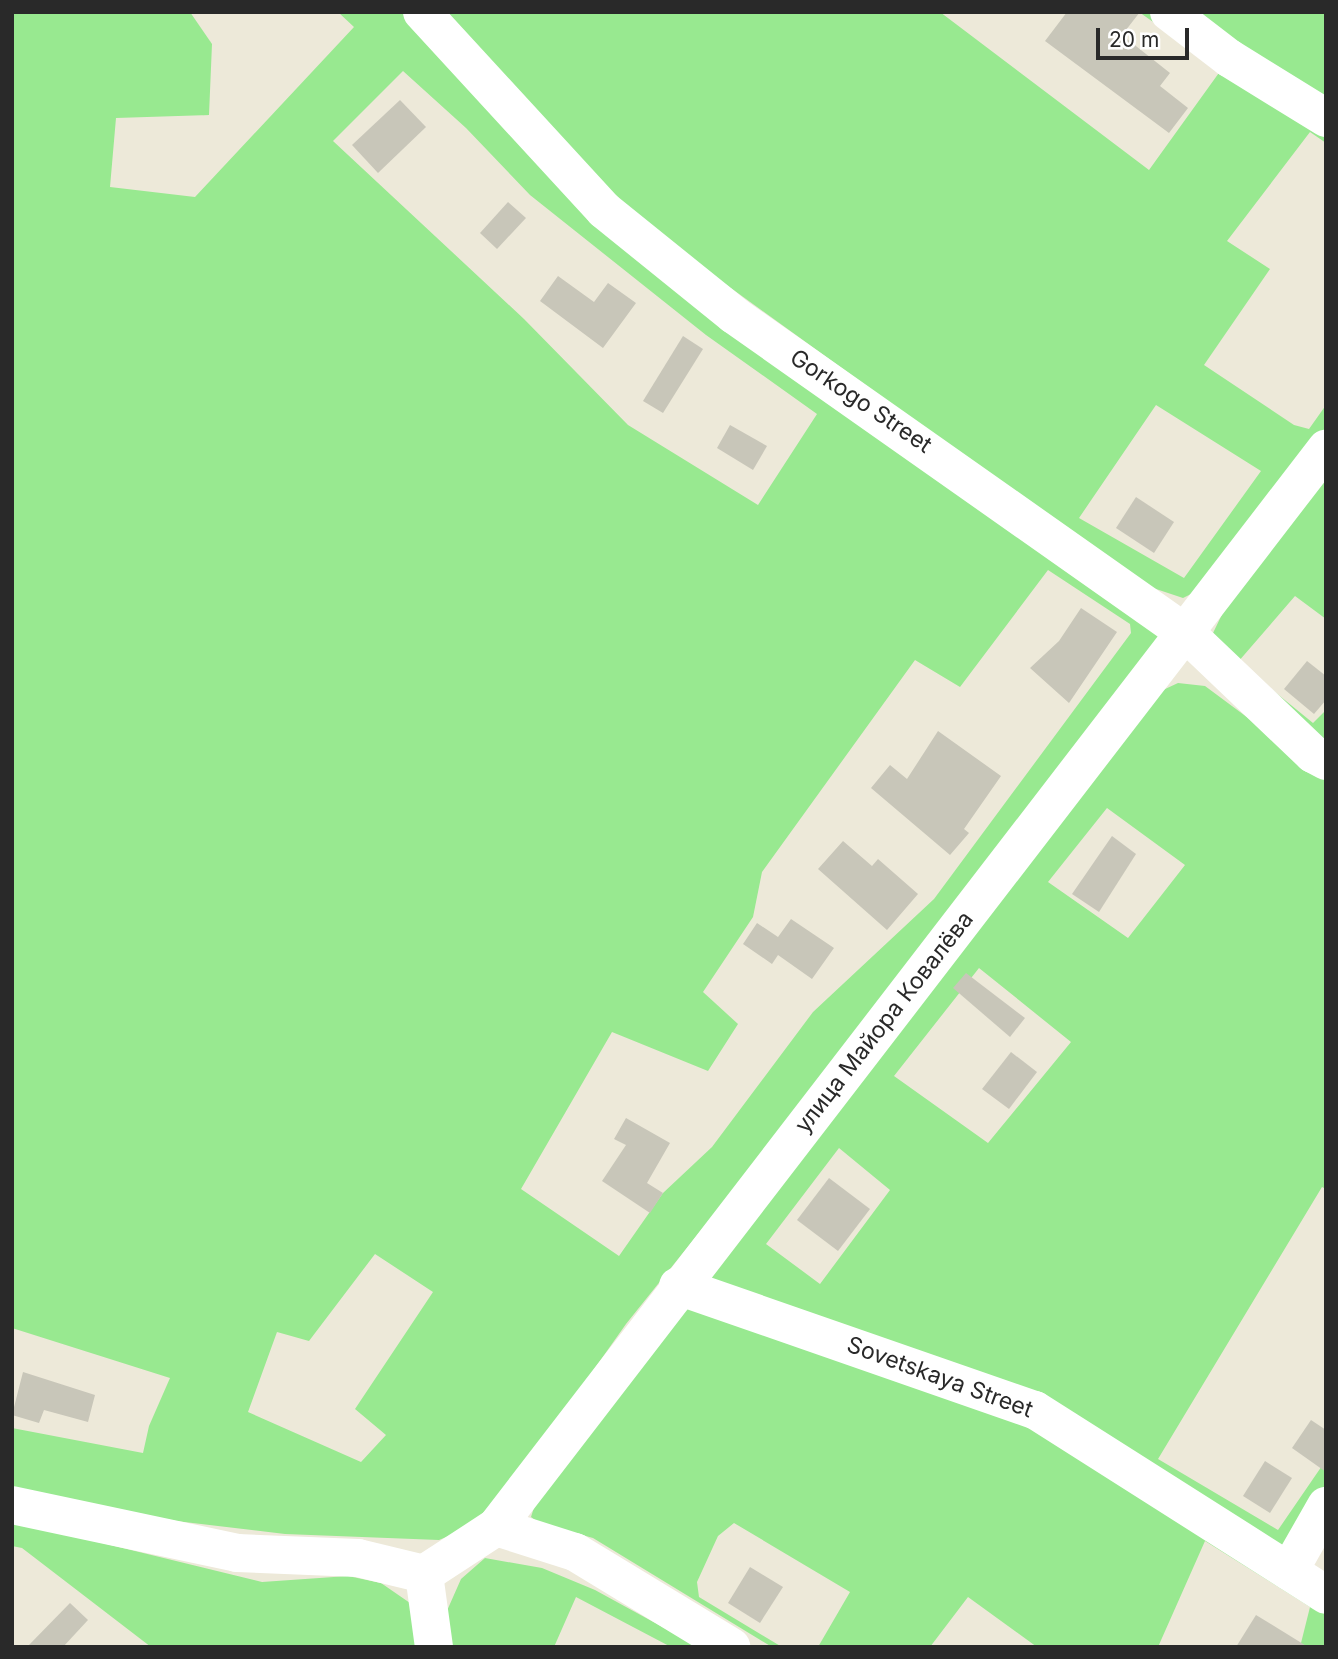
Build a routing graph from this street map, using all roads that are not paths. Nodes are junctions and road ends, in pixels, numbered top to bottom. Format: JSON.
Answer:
{"nodes":[{"id":1,"x":422,"y":12,"type":"edge"},
{"id":2,"x":1169,"y":12,"type":"edge"},
{"id":3,"x":1326,"y":118,"type":"edge"},
{"id":4,"x":1326,"y":449,"type":"edge"},
{"id":5,"x":1187,"y":634,"type":"junction"},
{"id":6,"x":1326,"y":761,"type":"edge"},
{"id":7,"x":678,"y":1286,"type":"junction"},
{"id":8,"x":12,"y":1504,"type":"edge"},
{"id":9,"x":1326,"y":1506,"type":"edge"},
{"id":10,"x":496,"y":1527,"type":"junction"},
{"id":11,"x":1289,"y":1571,"type":"junction"},
{"id":12,"x":424,"y":1573,"type":"junction"},
{"id":13,"x":1326,"y":1595,"type":"edge"},
{"id":14,"x":434,"y":1647,"type":"edge"},
{"id":15,"x":731,"y":1647,"type":"edge"}],
"edges":[{"from":1,"to":5,"type":"street","name":"Gorkogo Street"},
{"from":2,"to":3,"type":"street"},
{"from":4,"to":5,"type":"street","name":"улица Майора Ковалёва"},
{"from":5,"to":6,"type":"street","name":"Gorkogo Street"},
{"from":5,"to":7,"type":"street","name":"улица Майора Ковалёва"},
{"from":7,"to":10,"type":"street","name":"улица Майора Ковалёва"},
{"from":7,"to":11,"type":"street","name":"Sovetskaya Street"},
{"from":8,"to":12,"type":"street"},
{"from":9,"to":11,"type":"street"},
{"from":10,"to":12,"type":"street","name":"улица Майора Ковалёва"},
{"from":10,"to":15,"type":"street"},
{"from":11,"to":13,"type":"street","name":"Sovetskaya Street"},
{"from":12,"to":14,"type":"street"}]}
